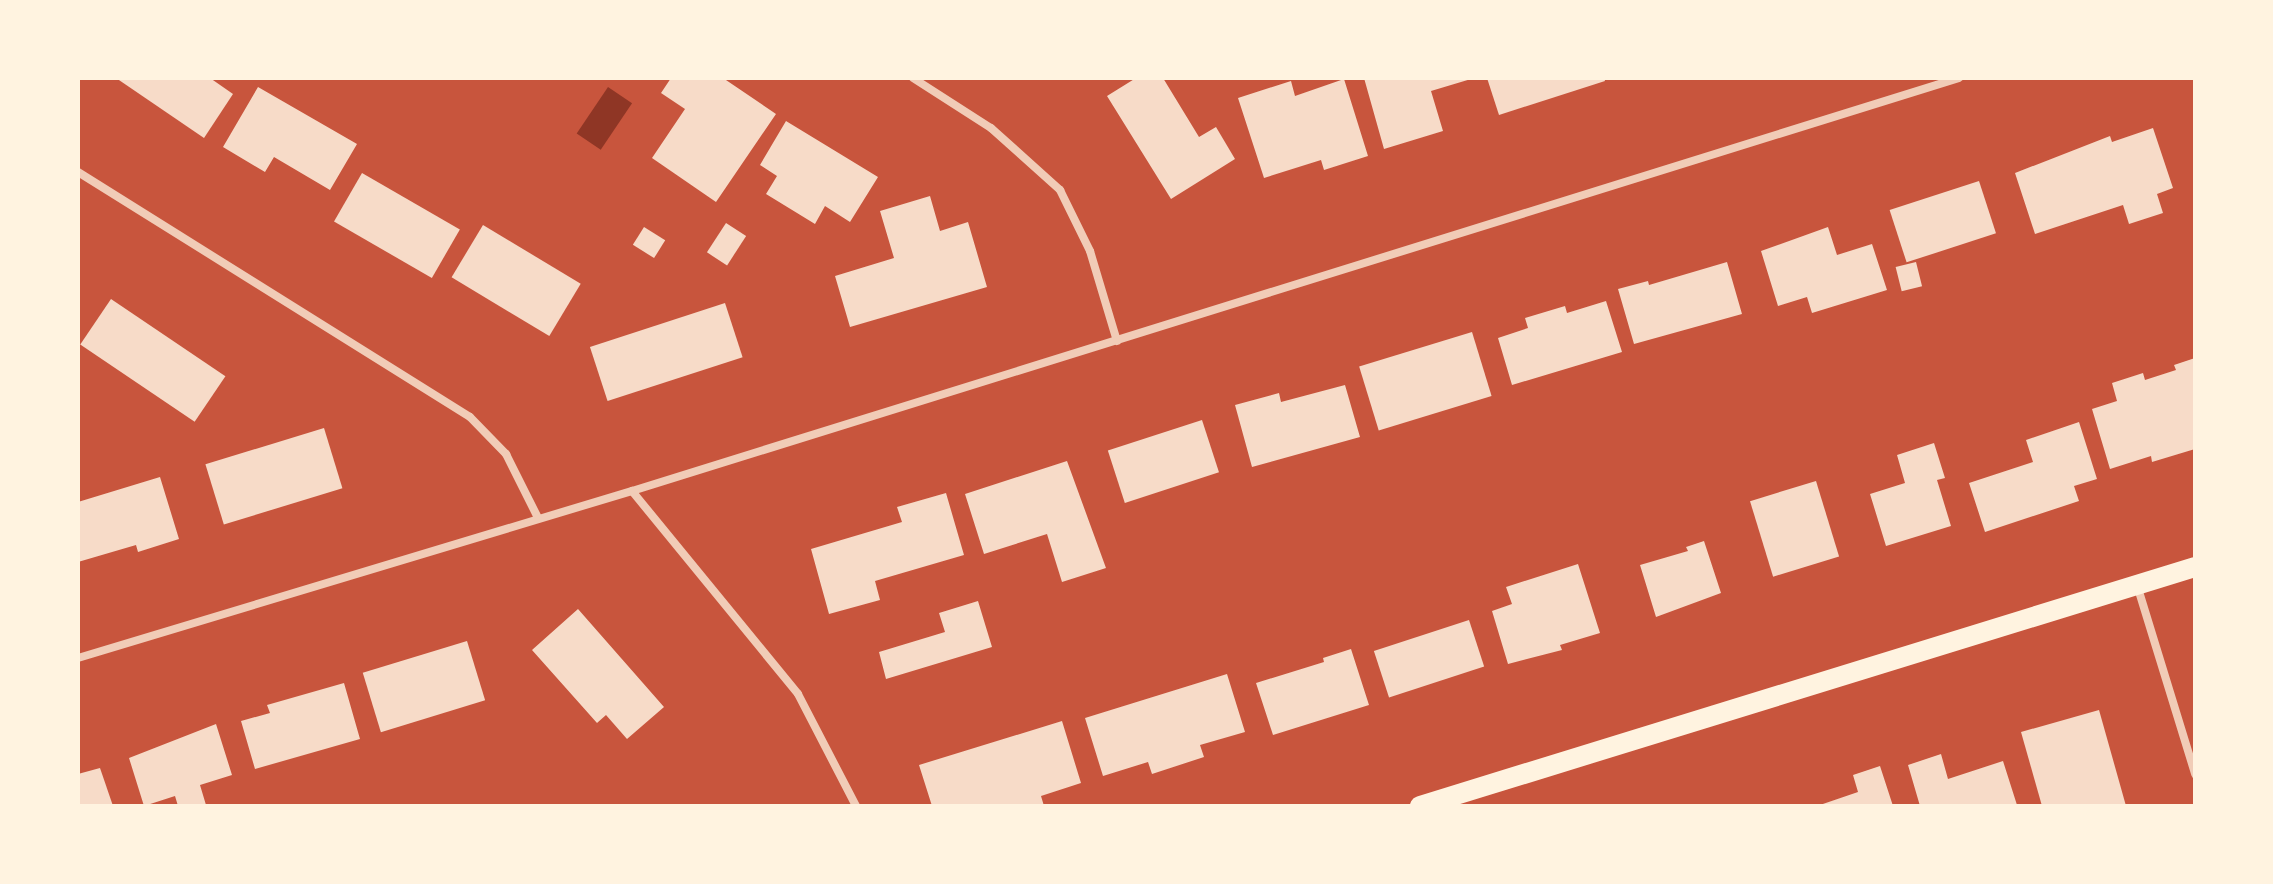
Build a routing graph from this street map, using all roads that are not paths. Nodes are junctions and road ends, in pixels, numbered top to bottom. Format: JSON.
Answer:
{"nodes":[{"id":1,"x":913,"y":78,"type":"edge"},
{"id":2,"x":1959,"y":78,"type":"edge"},
{"id":3,"x":78,"y":172,"type":"edge"},
{"id":4,"x":1117,"y":341,"type":"junction"},
{"id":5,"x":632,"y":491,"type":"junction"},
{"id":6,"x":538,"y":518,"type":"junction"},
{"id":7,"x":2195,"y":567,"type":"edge"},
{"id":8,"x":2137,"y":585,"type":"junction"},
{"id":9,"x":78,"y":658,"type":"edge"},
{"id":10,"x":2195,"y":774,"type":"edge"},
{"id":11,"x":856,"y":806,"type":"edge"},
{"id":12,"x":1420,"y":806,"type":"edge"}],
"edges":[{"from":1,"to":4,"type":"street"},
{"from":2,"to":4,"type":"street"},
{"from":3,"to":6,"type":"street"},
{"from":4,"to":5,"type":"street"},
{"from":5,"to":6,"type":"street"},
{"from":5,"to":11,"type":"street"},
{"from":6,"to":9,"type":"street"},
{"from":7,"to":8,"type":"main road"},
{"from":8,"to":10,"type":"street"},
{"from":8,"to":12,"type":"main road"}]}
